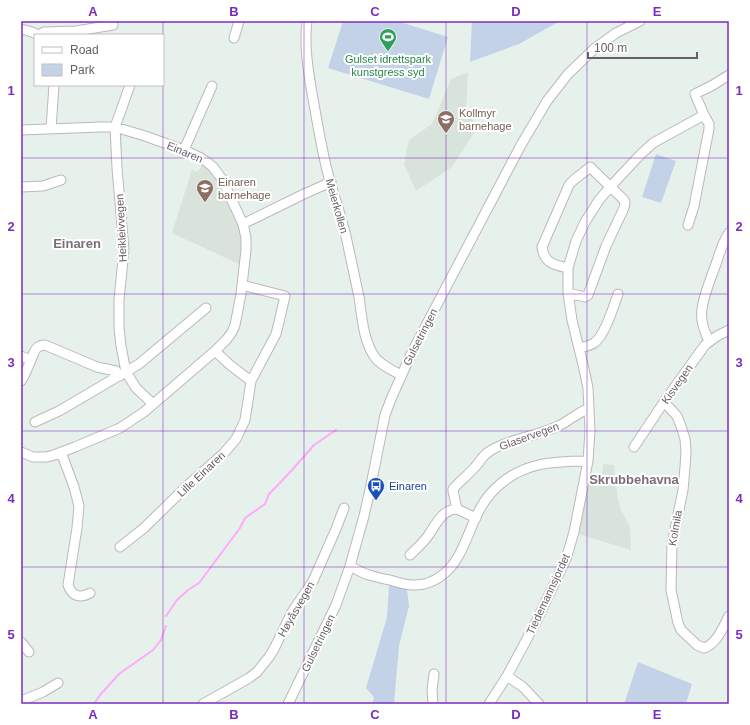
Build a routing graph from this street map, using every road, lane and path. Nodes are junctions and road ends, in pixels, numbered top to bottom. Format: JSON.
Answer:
{"nodes":[{"id":1,"x":239,"y":21,"type":"edge"},
{"id":2,"x":307,"y":21,"type":"edge"},
{"id":3,"x":640,"y":21,"type":"edge"},
{"id":4,"x":113,"y":25,"type":"dead end"},
{"id":5,"x":21,"y":29,"type":"edge"},
{"id":6,"x":36,"y":34,"type":"edge"},
{"id":7,"x":40,"y":34,"type":"edge"},
{"id":8,"x":234,"y":38,"type":"dead end"},
{"id":9,"x":729,"y":75,"type":"edge"},
{"id":10,"x":54,"y":86,"type":"edge"},
{"id":11,"x":130,"y":86,"type":"edge"},
{"id":12,"x":212,"y":86,"type":"dead end"},
{"id":13,"x":704,"y":115,"type":"junction"},
{"id":14,"x":116,"y":127,"type":"junction"},
{"id":15,"x":50,"y":129,"type":"junction"},
{"id":16,"x":21,"y":130,"type":"edge"},
{"id":17,"x":184,"y":150,"type":"junction"},
{"id":18,"x":61,"y":180,"type":"dead end"},
{"id":19,"x":331,"y":182,"type":"junction"},
{"id":20,"x":611,"y":186,"type":"junction"},
{"id":21,"x":21,"y":187,"type":"edge"},
{"id":22,"x":243,"y":224,"type":"junction"},
{"id":23,"x":688,"y":225,"type":"dead end"},
{"id":24,"x":729,"y":233,"type":"edge"},
{"id":25,"x":568,"y":268,"type":"junction"},
{"id":26,"x":242,"y":285,"type":"junction"},
{"id":27,"x":568,"y":293,"type":"junction"},
{"id":28,"x":618,"y":294,"type":"dead end"},
{"id":29,"x":206,"y":308,"type":"dead end"},
{"id":30,"x":729,"y":330,"type":"edge"},
{"id":31,"x":709,"y":341,"type":"junction"},
{"id":32,"x":579,"y":348,"type":"junction"},
{"id":33,"x":215,"y":351,"type":"junction"},
{"id":34,"x":21,"y":356,"type":"edge"},
{"id":35,"x":31,"y":360,"type":"junction"},
{"id":36,"x":123,"y":374,"type":"junction"},
{"id":37,"x":401,"y":375,"type":"junction"},
{"id":38,"x":21,"y":381,"type":"edge"},
{"id":39,"x":251,"y":381,"type":"junction"},
{"id":40,"x":664,"y":402,"type":"junction"},
{"id":41,"x":153,"y":404,"type":"junction"},
{"id":42,"x":589,"y":410,"type":"junction"},
{"id":43,"x":35,"y":422,"type":"dead end"},
{"id":44,"x":634,"y":447,"type":"dead end"},
{"id":45,"x":21,"y":452,"type":"edge"},
{"id":46,"x":61,"y":452,"type":"junction"},
{"id":47,"x":588,"y":461,"type":"junction"},
{"id":48,"x":344,"y":508,"type":"dead end"},
{"id":49,"x":457,"y":509,"type":"junction"},
{"id":50,"x":476,"y":518,"type":"junction"},
{"id":51,"x":120,"y":547,"type":"dead end"},
{"id":52,"x":410,"y":555,"type":"dead end"},
{"id":53,"x":350,"y":566,"type":"junction"},
{"id":54,"x":90,"y":594,"type":"dead end"},
{"id":55,"x":729,"y":616,"type":"edge"},
{"id":56,"x":21,"y":642,"type":"edge"},
{"id":57,"x":29,"y":652,"type":"dead end"},
{"id":58,"x":434,"y":674,"type":"dead end"},
{"id":59,"x":507,"y":676,"type":"junction"},
{"id":60,"x":58,"y":683,"type":"dead end"},
{"id":61,"x":21,"y":701,"type":"edge"},
{"id":62,"x":203,"y":704,"type":"edge"},
{"id":63,"x":288,"y":704,"type":"edge"},
{"id":64,"x":433,"y":704,"type":"edge"},
{"id":65,"x":489,"y":704,"type":"edge"},
{"id":66,"x":539,"y":704,"type":"edge"}],
"edges":[{"from":1,"to":8,"type":"street"},
{"from":2,"to":19,"type":"street","name":"Meierkollen"},
{"from":3,"to":37,"type":"street","name":"Gulsetringen"},
{"from":4,"to":7,"type":"street"},
{"from":5,"to":6,"type":"street"},
{"from":9,"to":13,"type":"street"},
{"from":10,"to":15,"type":"street"},
{"from":11,"to":14,"type":"street","name":"Heikleivvegen"},
{"from":12,"to":17,"type":"street"},
{"from":13,"to":20,"type":"street"},
{"from":13,"to":23,"type":"street"},
{"from":14,"to":15,"type":"street","name":"Einaren"},
{"from":14,"to":17,"type":"street","name":"Einaren"},
{"from":14,"to":36,"type":"street","name":"Heikleivvegen"},
{"from":15,"to":16,"type":"street","name":"Einaren"},
{"from":17,"to":22,"type":"street","name":"Einaren"},
{"from":18,"to":21,"type":"street"},
{"from":19,"to":22,"type":"street"},
{"from":19,"to":37,"type":"street","name":"Meierkollen"},
{"from":20,"to":25,"type":"street"},
{"from":20,"to":25,"type":"street"},
{"from":20,"to":27,"type":"street"},
{"from":22,"to":26,"type":"street","name":"Einaren"},
{"from":24,"to":31,"type":"street"},
{"from":25,"to":27,"type":"street"},
{"from":26,"to":33,"type":"street","name":"Einaren"},
{"from":26,"to":39,"type":"street","name":"Lille Einaren"},
{"from":27,"to":32,"type":"street"},
{"from":28,"to":32,"type":"street"},
{"from":29,"to":36,"type":"street"},
{"from":30,"to":31,"type":"street","name":"Kisvegen"},
{"from":31,"to":40,"type":"street","name":"Kisvegen"},
{"from":32,"to":42,"type":"street"},
{"from":33,"to":39,"type":"street"},
{"from":33,"to":41,"type":"street","name":"Einaren"},
{"from":34,"to":35,"type":"street"},
{"from":35,"to":36,"type":"street"},
{"from":35,"to":38,"type":"street"},
{"from":36,"to":41,"type":"street"},
{"from":36,"to":43,"type":"street"},
{"from":37,"to":53,"type":"street","name":"Gulsetringen"},
{"from":39,"to":51,"type":"street","name":"Lille Einaren"},
{"from":40,"to":44,"type":"street","name":"Kisvegen"},
{"from":40,"to":55,"type":"street","name":"Kolmila"},
{"from":41,"to":46,"type":"street","name":"Einaren"},
{"from":42,"to":47,"type":"street"},
{"from":42,"to":49,"type":"street","name":"Glaservegen"},
{"from":45,"to":46,"type":"street","name":"Einaren"},
{"from":46,"to":54,"type":"street"},
{"from":47,"to":50,"type":"street"},
{"from":47,"to":59,"type":"street","name":"Tiedemannsjordet"},
{"from":48,"to":62,"type":"street","name":"Høyåsvegen"},
{"from":49,"to":50,"type":"street"},
{"from":49,"to":52,"type":"street"},
{"from":50,"to":53,"type":"street"},
{"from":53,"to":63,"type":"street","name":"Gulsetringen"},
{"from":56,"to":57,"type":"street"},
{"from":58,"to":64,"type":"street"},
{"from":59,"to":65,"type":"street","name":"Tiedemannsjordet"},
{"from":59,"to":66,"type":"street"},
{"from":60,"to":61,"type":"street"}]}
